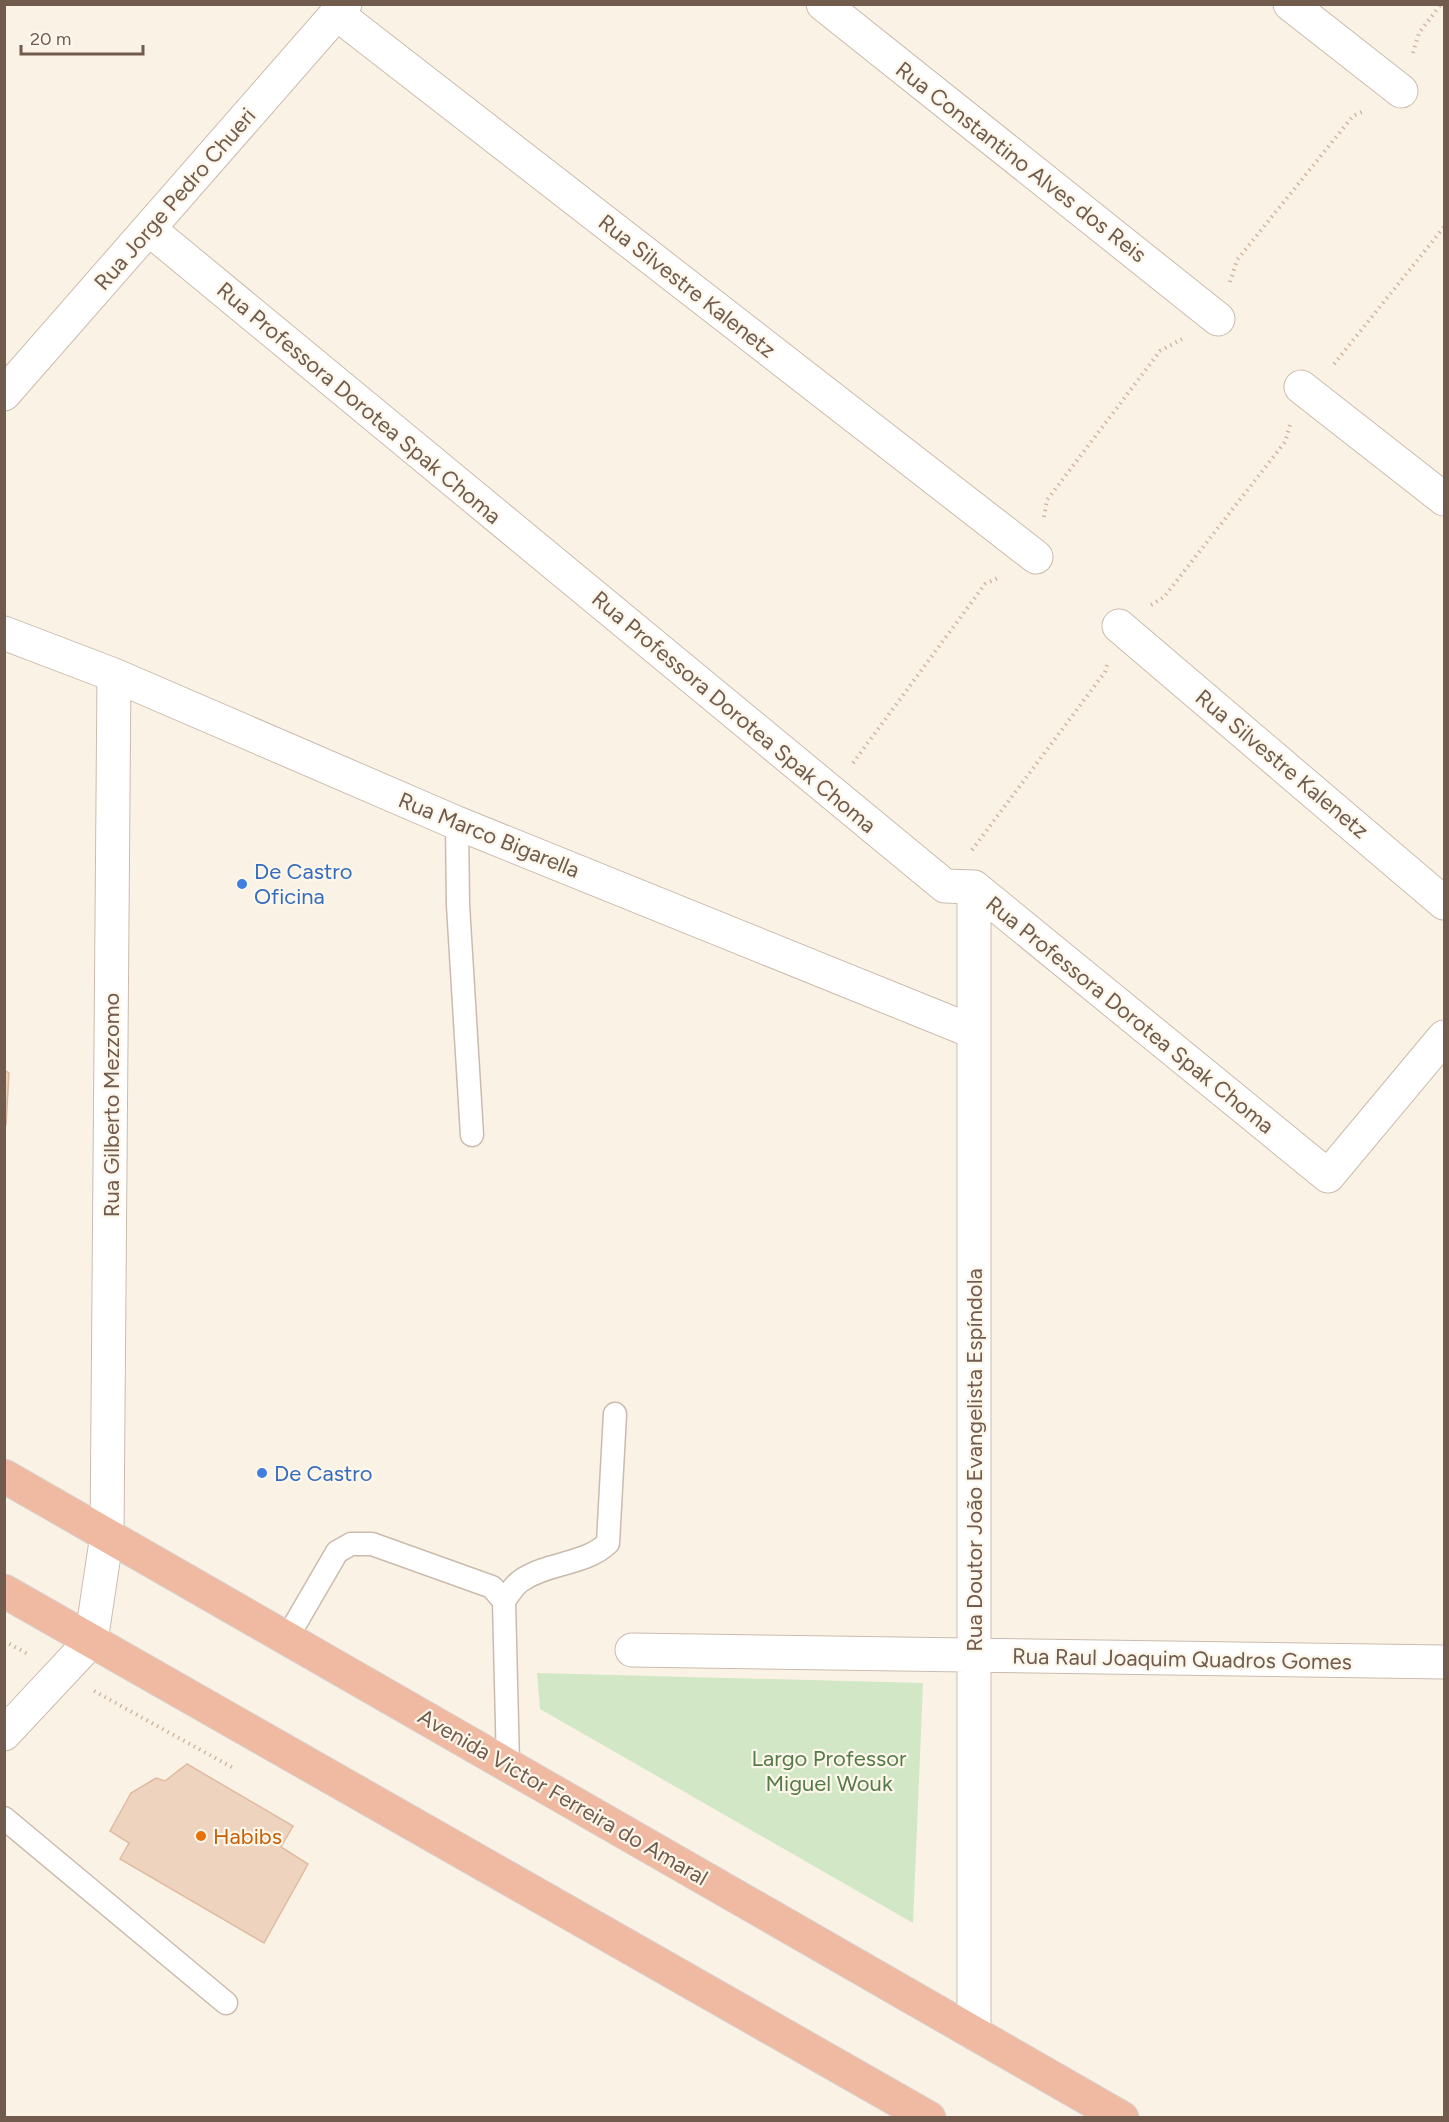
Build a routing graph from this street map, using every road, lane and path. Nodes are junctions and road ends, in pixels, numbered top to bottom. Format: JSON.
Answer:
{"nodes":[{"id":1,"x":823,"y":4,"type":"edge"},
{"id":2,"x":1290,"y":4,"type":"edge"},
{"id":3,"x":1440,"y":4,"type":"edge"},
{"id":4,"x":341,"y":9,"type":"edge"},
{"id":5,"x":1401,"y":91,"type":"junction"},
{"id":6,"x":1444,"y":227,"type":"edge"},
{"id":7,"x":149,"y":229,"type":"junction"},
{"id":8,"x":1218,"y":319,"type":"junction"},
{"id":9,"x":1301,"y":387,"type":"junction"},
{"id":10,"x":4,"y":394,"type":"edge"},
{"id":11,"x":1444,"y":499,"type":"edge"},
{"id":12,"x":1036,"y":557,"type":"junction"},
{"id":13,"x":1119,"y":626,"type":"junction"},
{"id":14,"x":4,"y":633,"type":"edge"},
{"id":15,"x":114,"y":675,"type":"junction"},
{"id":16,"x":831,"y":793,"type":"junction"},
{"id":17,"x":457,"y":823,"type":"junction"},
{"id":18,"x":960,"y":887,"type":"junction"},
{"id":19,"x":1444,"y":903,"type":"edge"},
{"id":20,"x":974,"y":1032,"type":"junction"},
{"id":21,"x":1444,"y":1037,"type":"edge"},
{"id":22,"x":472,"y":1135,"type":"dead end"},
{"id":23,"x":615,"y":1414,"type":"dead end"},
{"id":24,"x":4,"y":1476,"type":"edge"},
{"id":25,"x":107,"y":1535,"type":"junction"},
{"id":26,"x":4,"y":1591,"type":"edge"},
{"id":27,"x":504,"y":1601,"type":"junction"},
{"id":28,"x":287,"y":1638,"type":"junction"},
{"id":29,"x":92,"y":1641,"type":"junction"},
{"id":30,"x":632,"y":1650,"type":"dead end"},
{"id":31,"x":974,"y":1657,"type":"junction"},
{"id":32,"x":1444,"y":1662,"type":"edge"},
{"id":33,"x":4,"y":1734,"type":"edge"},
{"id":34,"x":508,"y":1765,"type":"junction"},
{"id":35,"x":4,"y":1818,"type":"edge"},
{"id":36,"x":226,"y":2003,"type":"dead end"},
{"id":37,"x":974,"y":2032,"type":"junction"},
{"id":38,"x":929,"y":2118,"type":"edge"},
{"id":39,"x":1122,"y":2118,"type":"edge"}],
"edges":[{"from":1,"to":8,"type":"street","name":"Rua Constantino Alves dos Reis"},
{"from":2,"to":5,"type":"street"},
{"from":3,"to":5,"type":"path"},
{"from":4,"to":7,"type":"street","name":"Rua Jorge Pedro Chueri"},
{"from":4,"to":12,"type":"street","name":"Rua Silvestre Kalenetz"},
{"from":5,"to":8,"type":"path"},
{"from":6,"to":9,"type":"path"},
{"from":7,"to":10,"type":"street","name":"Rua Jorge Pedro Chueri"},
{"from":7,"to":16,"type":"street","name":"Rua Professora Dorotea Spak Choma"},
{"from":8,"to":12,"type":"path"},
{"from":9,"to":11,"type":"street"},
{"from":9,"to":13,"type":"path"},
{"from":12,"to":16,"type":"path"},
{"from":13,"to":18,"type":"path"},
{"from":13,"to":19,"type":"street","name":"Rua Silvestre Kalenetz"},
{"from":14,"to":15,"type":"street","name":"Rua Marco Bigarella"},
{"from":15,"to":17,"type":"street","name":"Rua Marco Bigarella"},
{"from":15,"to":25,"type":"street","name":"Rua Gilberto Mezzomo"},
{"from":16,"to":18,"type":"street","name":"Rua Professora Dorotea Spak Choma"},
{"from":17,"to":20,"type":"street","name":"Rua Marco Bigarella"},
{"from":17,"to":22,"type":"lane"},
{"from":18,"to":20,"type":"street","name":"Rua Doutor João Evangelista Espíndola"},
{"from":18,"to":21,"type":"street","name":"Rua Professora Dorotea Spak Choma"},
{"from":20,"to":31,"type":"street","name":"Rua Doutor João Evangelista Espíndola"},
{"from":23,"to":27,"type":"lane"},
{"from":24,"to":25,"type":"highway","name":"Avenida Victor Ferreira do Amaral"},
{"from":25,"to":28,"type":"highway","name":"Avenida Victor Ferreira do Amaral"},
{"from":25,"to":29,"type":"street","name":"Rua Gilberto Mezzomo"},
{"from":26,"to":29,"type":"highway"},
{"from":27,"to":28,"type":"lane"},
{"from":27,"to":34,"type":"lane"},
{"from":28,"to":34,"type":"highway","name":"Avenida Victor Ferreira do Amaral"},
{"from":29,"to":33,"type":"street"},
{"from":29,"to":38,"type":"highway"},
{"from":30,"to":31,"type":"street","name":"Rua Raul Joaquim Quadros Gomes"},
{"from":31,"to":32,"type":"street","name":"Rua Raul Joaquim Quadros Gomes"},
{"from":31,"to":37,"type":"street","name":"Rua Doutor João Evangelista Espíndola"},
{"from":34,"to":37,"type":"highway","name":"Avenida Victor Ferreira do Amaral"},
{"from":35,"to":36,"type":"lane"},
{"from":37,"to":39,"type":"highway","name":"Avenida Victor Ferreira do Amaral"}]}
